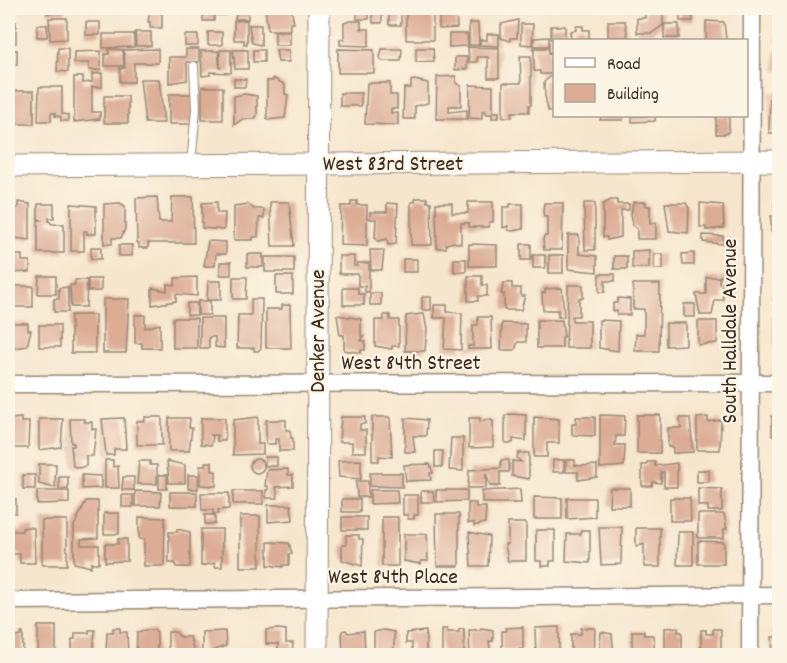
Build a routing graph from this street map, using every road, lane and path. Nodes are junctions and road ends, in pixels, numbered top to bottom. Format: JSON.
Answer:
{"nodes":[{"id":1,"x":319,"y":8,"type":"edge"},
{"id":2,"x":752,"y":8,"type":"edge"},
{"id":3,"x":194,"y":66,"type":"dead end"},
{"id":4,"x":751,"y":161,"type":"junction"},
{"id":5,"x":780,"y":161,"type":"edge"},
{"id":6,"x":317,"y":163,"type":"junction"},
{"id":7,"x":190,"y":164,"type":"junction"},
{"id":8,"x":8,"y":166,"type":"edge"},
{"id":9,"x":750,"y":383,"type":"junction"},
{"id":10,"x":780,"y":383,"type":"edge"},
{"id":11,"x":8,"y":384,"type":"edge"},
{"id":12,"x":316,"y":384,"type":"junction"},
{"id":13,"x":750,"y":595,"type":"junction"},
{"id":14,"x":780,"y":595,"type":"edge"},
{"id":15,"x":317,"y":598,"type":"junction"},
{"id":16,"x":8,"y":601,"type":"edge"},
{"id":17,"x":317,"y":656,"type":"edge"},
{"id":18,"x":750,"y":656,"type":"edge"}],
"edges":[{"from":1,"to":6,"type":"street","name":"Denker Avenue"},
{"from":2,"to":4,"type":"street","name":"South Halldale Avenue"},
{"from":3,"to":7,"type":"lane"},
{"from":4,"to":5,"type":"street","name":"West 83rd Street"},
{"from":4,"to":6,"type":"street","name":"West 83rd Street"},
{"from":4,"to":9,"type":"street","name":"South Halldale Avenue"},
{"from":6,"to":7,"type":"street","name":"West 83rd Street"},
{"from":6,"to":12,"type":"street","name":"Denker Avenue"},
{"from":7,"to":8,"type":"street","name":"West 83rd Street"},
{"from":9,"to":10,"type":"street","name":"West 84th Street"},
{"from":9,"to":12,"type":"street","name":"West 84th Street"},
{"from":9,"to":13,"type":"street","name":"South Halldale Avenue"},
{"from":11,"to":12,"type":"street","name":"West 84th Street"},
{"from":12,"to":15,"type":"street","name":"Denker Avenue"},
{"from":13,"to":14,"type":"street","name":"West 84th Place"},
{"from":13,"to":15,"type":"street","name":"West 84th Place"},
{"from":13,"to":18,"type":"street","name":"South Halldale Avenue"},
{"from":15,"to":16,"type":"street","name":"West 84th Place"},
{"from":15,"to":17,"type":"street","name":"Denker Avenue"}]}
